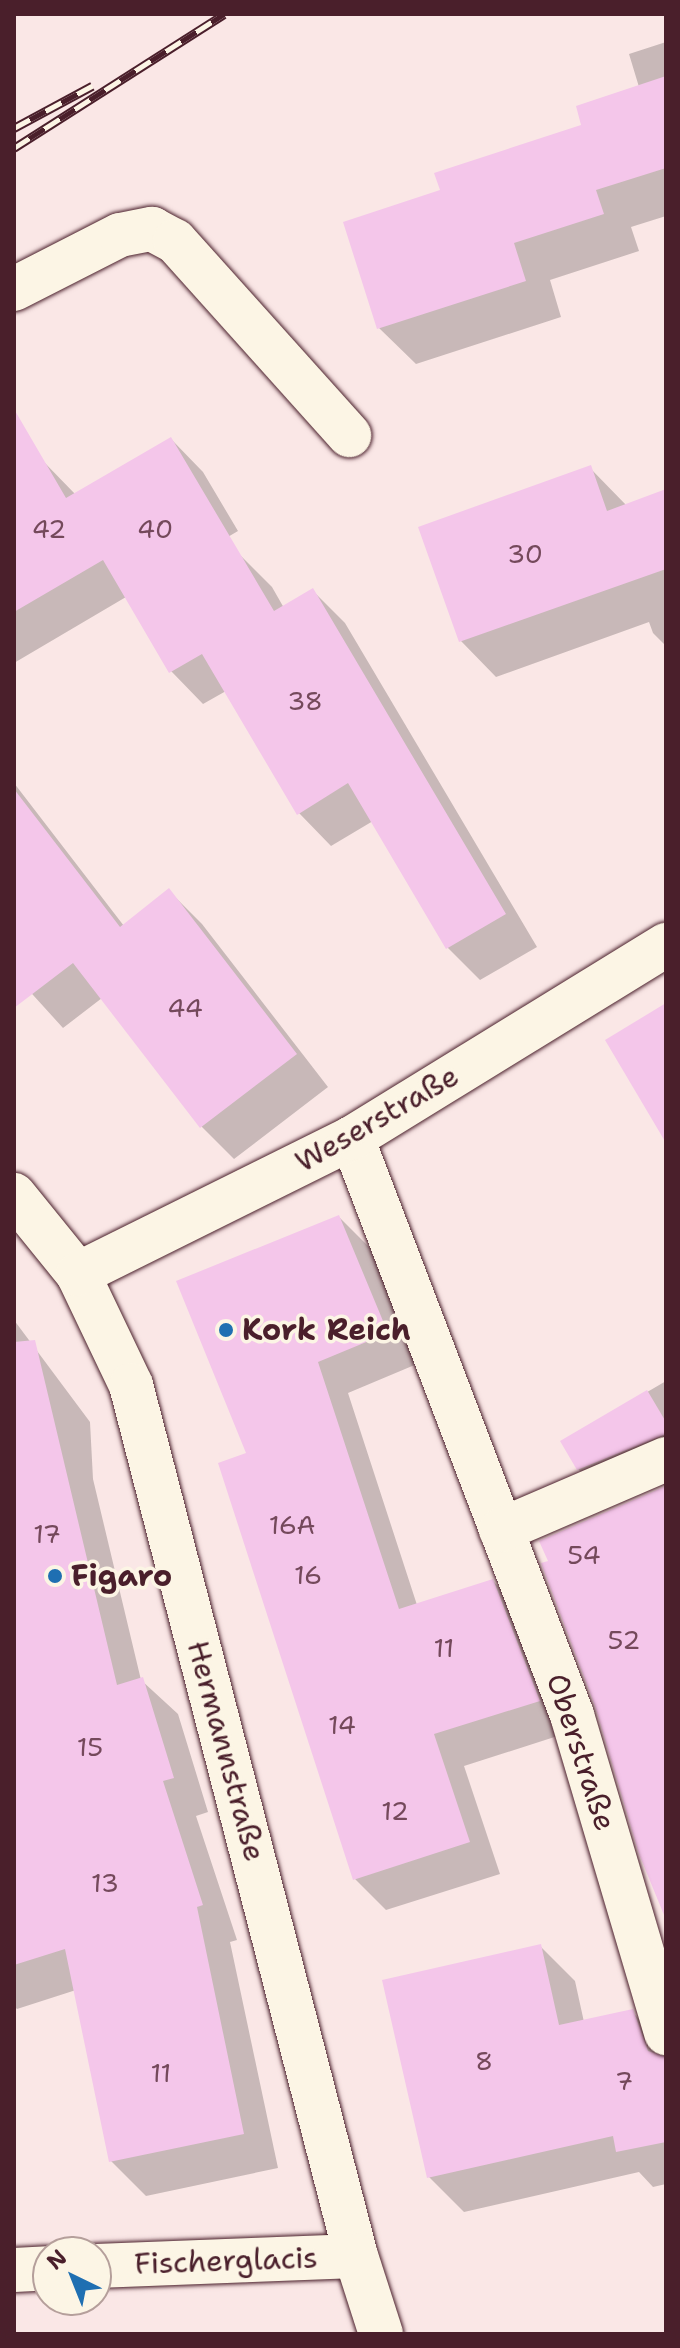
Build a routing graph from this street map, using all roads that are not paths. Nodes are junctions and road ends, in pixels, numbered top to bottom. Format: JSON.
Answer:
{"nodes":[{"id":1,"x":14,"y":289,"type":"edge"},
{"id":2,"x":349,"y":435,"type":"dead end"},
{"id":3,"x":666,"y":945,"type":"edge"},
{"id":4,"x":352,"y":1138,"type":"junction"},
{"id":5,"x":14,"y":1195,"type":"edge"},
{"id":6,"x":78,"y":1274,"type":"junction"},
{"id":7,"x":666,"y":1459,"type":"edge"},
{"id":8,"x":501,"y":1530,"type":"junction"},
{"id":9,"x":659,"y":1974,"type":"edge"},
{"id":10,"x":666,"y":2033,"type":"edge"},
{"id":11,"x":356,"y":2256,"type":"junction"},
{"id":12,"x":112,"y":2265,"type":"edge"},
{"id":13,"x":381,"y":2334,"type":"edge"}],
"edges":[{"from":1,"to":2,"type":"street"},
{"from":3,"to":4,"type":"street","name":"Weserstraße"},
{"from":4,"to":6,"type":"street","name":"Weserstraße"},
{"from":4,"to":8,"type":"street","name":"Oberstraße"},
{"from":5,"to":6,"type":"street","name":"Hermannstraße"},
{"from":6,"to":11,"type":"street","name":"Hermannstraße"},
{"from":7,"to":8,"type":"street"},
{"from":8,"to":9,"type":"street","name":"Oberstraße"},
{"from":9,"to":10,"type":"street","name":"Oberstraße"},
{"from":11,"to":12,"type":"street","name":"Fischerglacis"},
{"from":11,"to":13,"type":"street","name":"Hermannstraße"}]}
